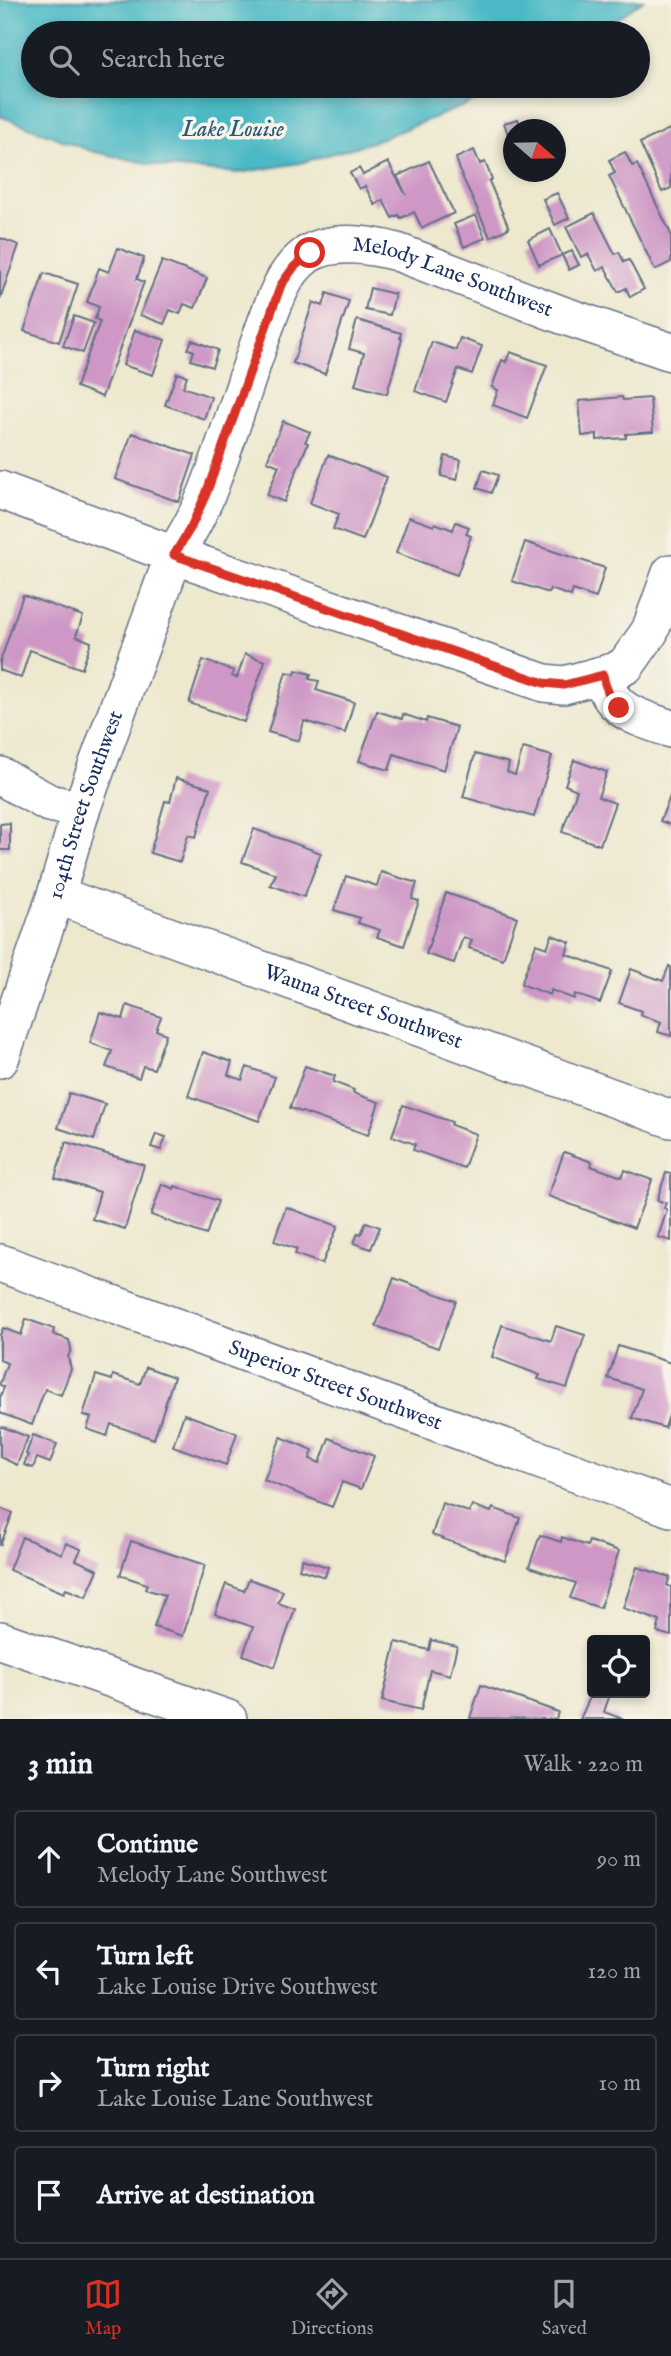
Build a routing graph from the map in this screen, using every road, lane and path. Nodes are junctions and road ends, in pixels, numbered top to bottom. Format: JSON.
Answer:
{"nodes":[{"id":1,"x":671,"y":352,"type":"edge"},
{"id":2,"x":0,"y":490,"type":"edge"},
{"id":3,"x":174,"y":555,"type":"junction"},
{"id":4,"x":671,"y":573,"type":"edge"},
{"id":5,"x":603,"y":675,"type":"junction"},
{"id":6,"x":671,"y":729,"type":"edge"},
{"id":7,"x":0,"y":775,"type":"edge"},
{"id":8,"x":81,"y":810,"type":"junction"},
{"id":9,"x":56,"y":895,"type":"junction"},
{"id":10,"x":3,"y":1042,"type":"edge"},
{"id":11,"x":671,"y":1119,"type":"edge"},
{"id":12,"x":0,"y":1263,"type":"edge"},
{"id":13,"x":671,"y":1508,"type":"edge"},
{"id":14,"x":0,"y":1640,"type":"edge"},
{"id":15,"x":228,"y":1719,"type":"edge"}],
"edges":[{"from":1,"to":3,"type":"street","name":"Melody Lane Southwest"},
{"from":2,"to":3,"type":"street"},
{"from":3,"to":5,"type":"street"},
{"from":3,"to":8,"type":"street","name":"104th Street Southwest"},
{"from":4,"to":5,"type":"street"},
{"from":5,"to":6,"type":"street"},
{"from":7,"to":8,"type":"street"},
{"from":8,"to":9,"type":"street","name":"104th Street Southwest"},
{"from":9,"to":10,"type":"street","name":"104th Street Southwest"},
{"from":9,"to":11,"type":"street","name":"Wauna Street Southwest"},
{"from":12,"to":13,"type":"street","name":"Superior Street Southwest"},
{"from":14,"to":15,"type":"street"}]}
